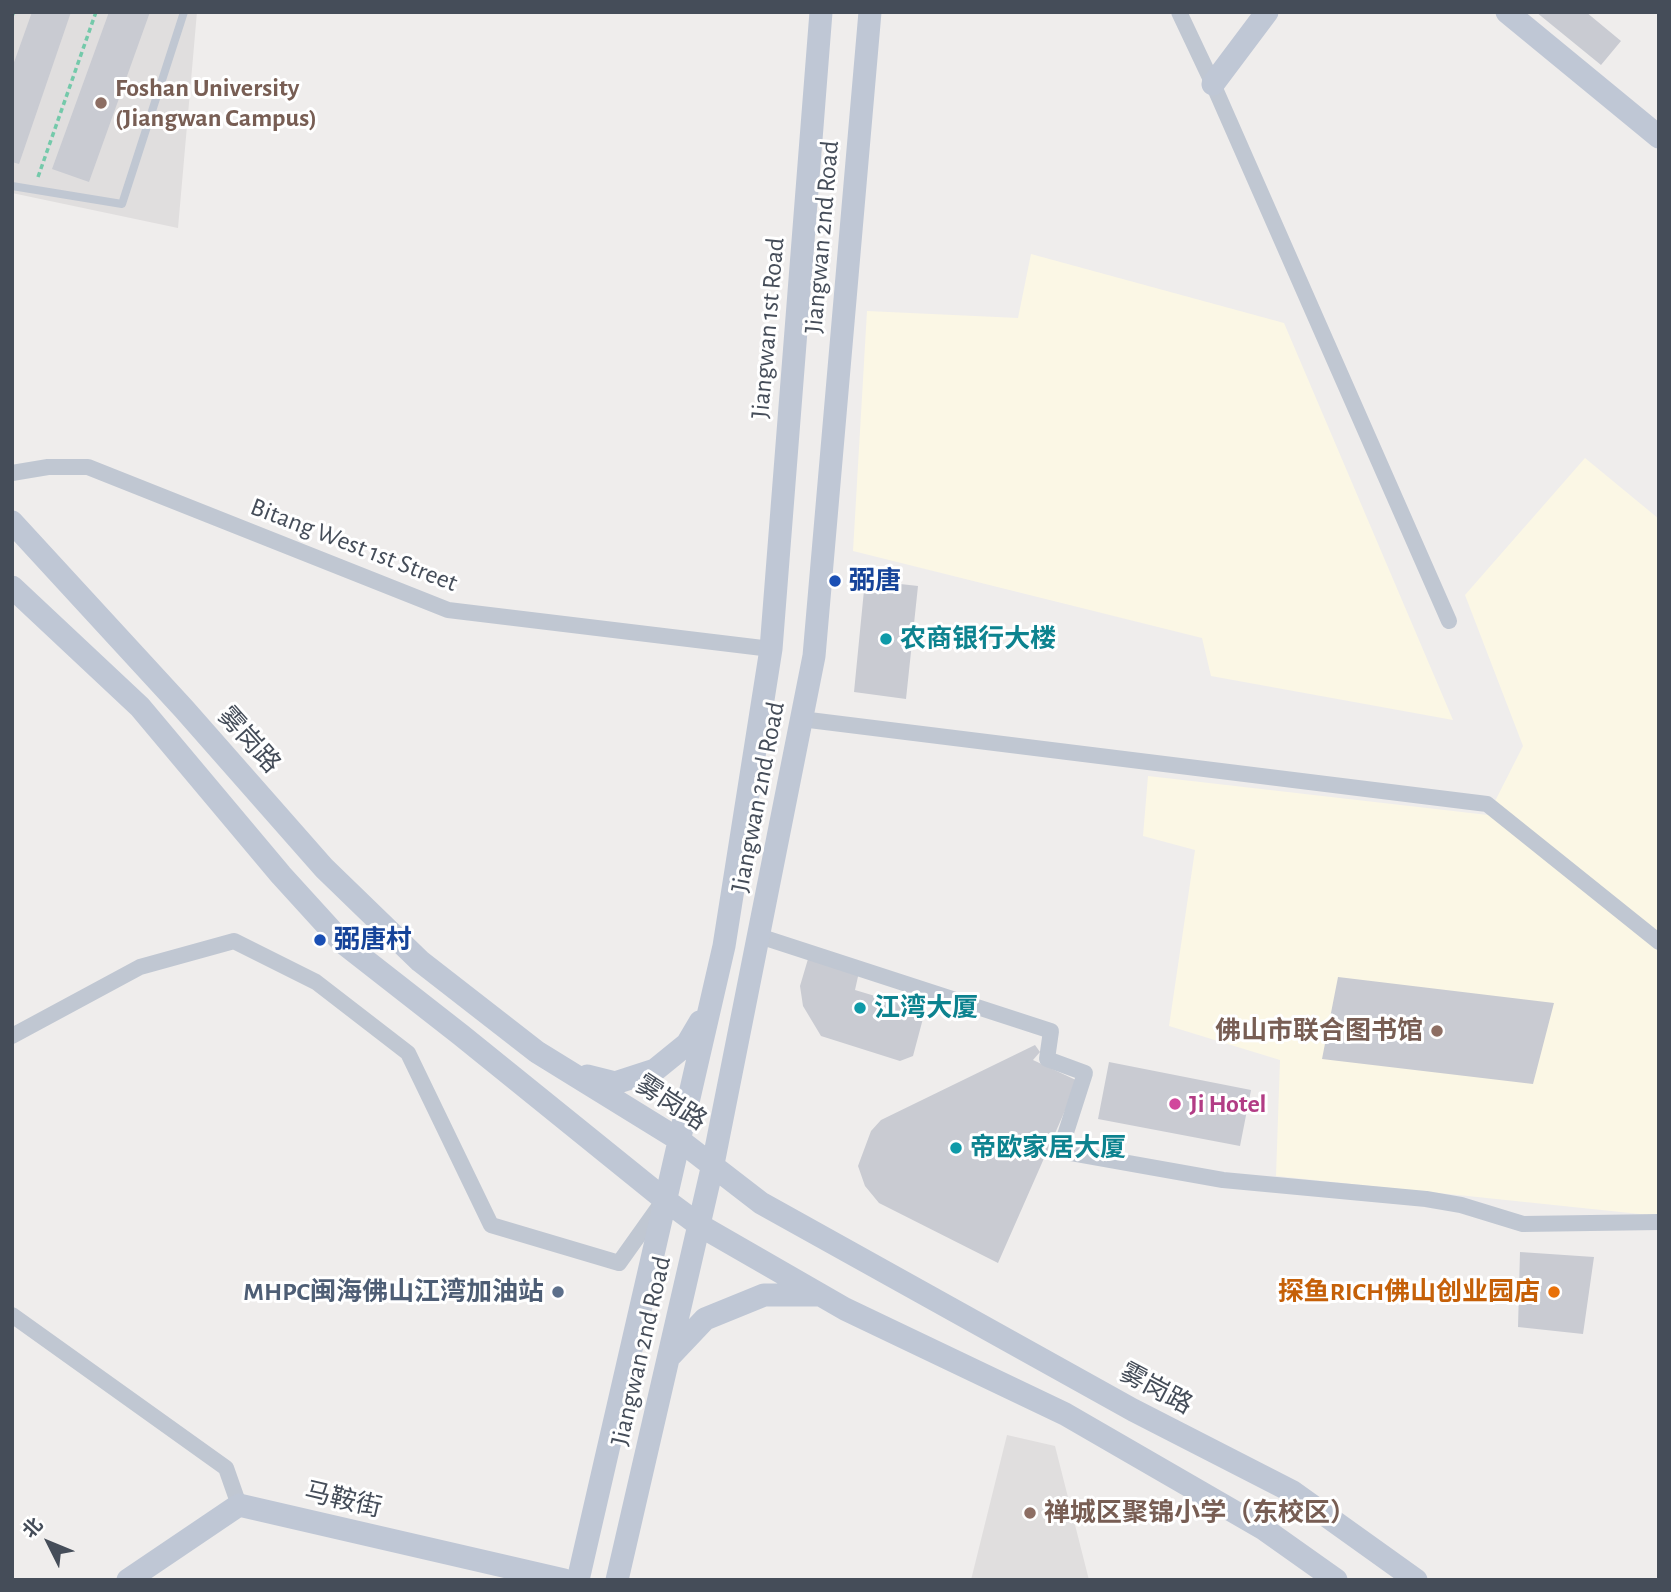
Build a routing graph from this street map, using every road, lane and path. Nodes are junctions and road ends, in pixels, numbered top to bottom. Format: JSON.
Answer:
{"nodes":[{"id":1,"x":96,"y":12,"type":"edge"},
{"id":2,"x":184,"y":12,"type":"edge"},
{"id":3,"x":821,"y":12,"type":"edge"},
{"id":4,"x":870,"y":12,"type":"edge"},
{"id":5,"x":1179,"y":12,"type":"edge"},
{"id":6,"x":1268,"y":12,"type":"edge"},
{"id":7,"x":1507,"y":12,"type":"edge"},
{"id":8,"x":1213,"y":84,"type":"junction"},
{"id":9,"x":1659,"y":137,"type":"edge"},
{"id":10,"x":12,"y":186,"type":"edge"},
{"id":11,"x":34,"y":189,"type":"junction"},
{"id":12,"x":12,"y":473,"type":"edge"},
{"id":13,"x":12,"y":522,"type":"edge"},
{"id":14,"x":12,"y":587,"type":"edge"},
{"id":15,"x":1449,"y":621,"type":"dead end"},
{"id":16,"x":771,"y":649,"type":"junction"},
{"id":17,"x":801,"y":719,"type":"junction"},
{"id":18,"x":759,"y":936,"type":"junction"},
{"id":19,"x":1659,"y":942,"type":"edge"},
{"id":20,"x":709,"y":1008,"type":"junction"},
{"id":21,"x":12,"y":1036,"type":"edge"},
{"id":22,"x":568,"y":1072,"type":"junction"},
{"id":23,"x":678,"y":1139,"type":"junction"},
{"id":24,"x":713,"y":1164,"type":"junction"},
{"id":25,"x":664,"y":1199,"type":"junction"},
{"id":26,"x":1659,"y":1222,"type":"edge"},
{"id":27,"x":699,"y":1225,"type":"junction"},
{"id":28,"x":821,"y":1295,"type":"junction"},
{"id":29,"x":12,"y":1315,"type":"edge"},
{"id":30,"x":669,"y":1357,"type":"junction"},
{"id":31,"x":239,"y":1505,"type":"junction"},
{"id":32,"x":128,"y":1580,"type":"edge"},
{"id":33,"x":564,"y":1580,"type":"edge"},
{"id":34,"x":578,"y":1580,"type":"edge"},
{"id":35,"x":617,"y":1580,"type":"edge"},
{"id":36,"x":1336,"y":1580,"type":"edge"},
{"id":37,"x":1416,"y":1580,"type":"edge"}],
"edges":[{"from":1,"to":11,"type":"path"},
{"from":2,"to":11,"type":"lane"},
{"from":3,"to":16,"type":"main road","name":"Jiangwan 1st Road"},
{"from":4,"to":17,"type":"main road","name":"Jiangwan 2nd Road"},
{"from":5,"to":8,"type":"street"},
{"from":6,"to":8,"type":"main road"},
{"from":7,"to":9,"type":"main road"},
{"from":8,"to":15,"type":"street"},
{"from":10,"to":11,"type":"lane"},
{"from":12,"to":16,"type":"street","name":"Bitang West 1st Street"},
{"from":13,"to":22,"type":"main road","name":"雾岗路"},
{"from":14,"to":25,"type":"main road"},
{"from":16,"to":20,"type":"main road","name":"Jiangwan 2nd Road"},
{"from":17,"to":18,"type":"main road","name":"Jiangwan 2nd Road"},
{"from":17,"to":19,"type":"street"},
{"from":18,"to":24,"type":"main road","name":"Jiangwan 2nd Road"},
{"from":18,"to":26,"type":"street"},
{"from":20,"to":22,"type":"main road"},
{"from":20,"to":23,"type":"main road","name":"Jiangwan 2nd Road"},
{"from":21,"to":25,"type":"street"},
{"from":22,"to":23,"type":"main road","name":"雾岗路"},
{"from":23,"to":24,"type":"main road","name":"雾岗路"},
{"from":23,"to":25,"type":"main road","name":"Jiangwan 2nd Road"},
{"from":24,"to":27,"type":"main road","name":"Jiangwan 2nd Road"},
{"from":24,"to":37,"type":"main road","name":"雾岗路"},
{"from":25,"to":27,"type":"main road"},
{"from":25,"to":34,"type":"main road","name":"Jiangwan 2nd Road"},
{"from":27,"to":28,"type":"main road"},
{"from":27,"to":30,"type":"main road","name":"Jiangwan 2nd Road"},
{"from":28,"to":30,"type":"main road"},
{"from":28,"to":36,"type":"main road"},
{"from":29,"to":31,"type":"street"},
{"from":30,"to":35,"type":"main road","name":"Jiangwan 2nd Road"},
{"from":31,"to":32,"type":"main road"},
{"from":31,"to":33,"type":"main road","name":"马鞍街"}]}
